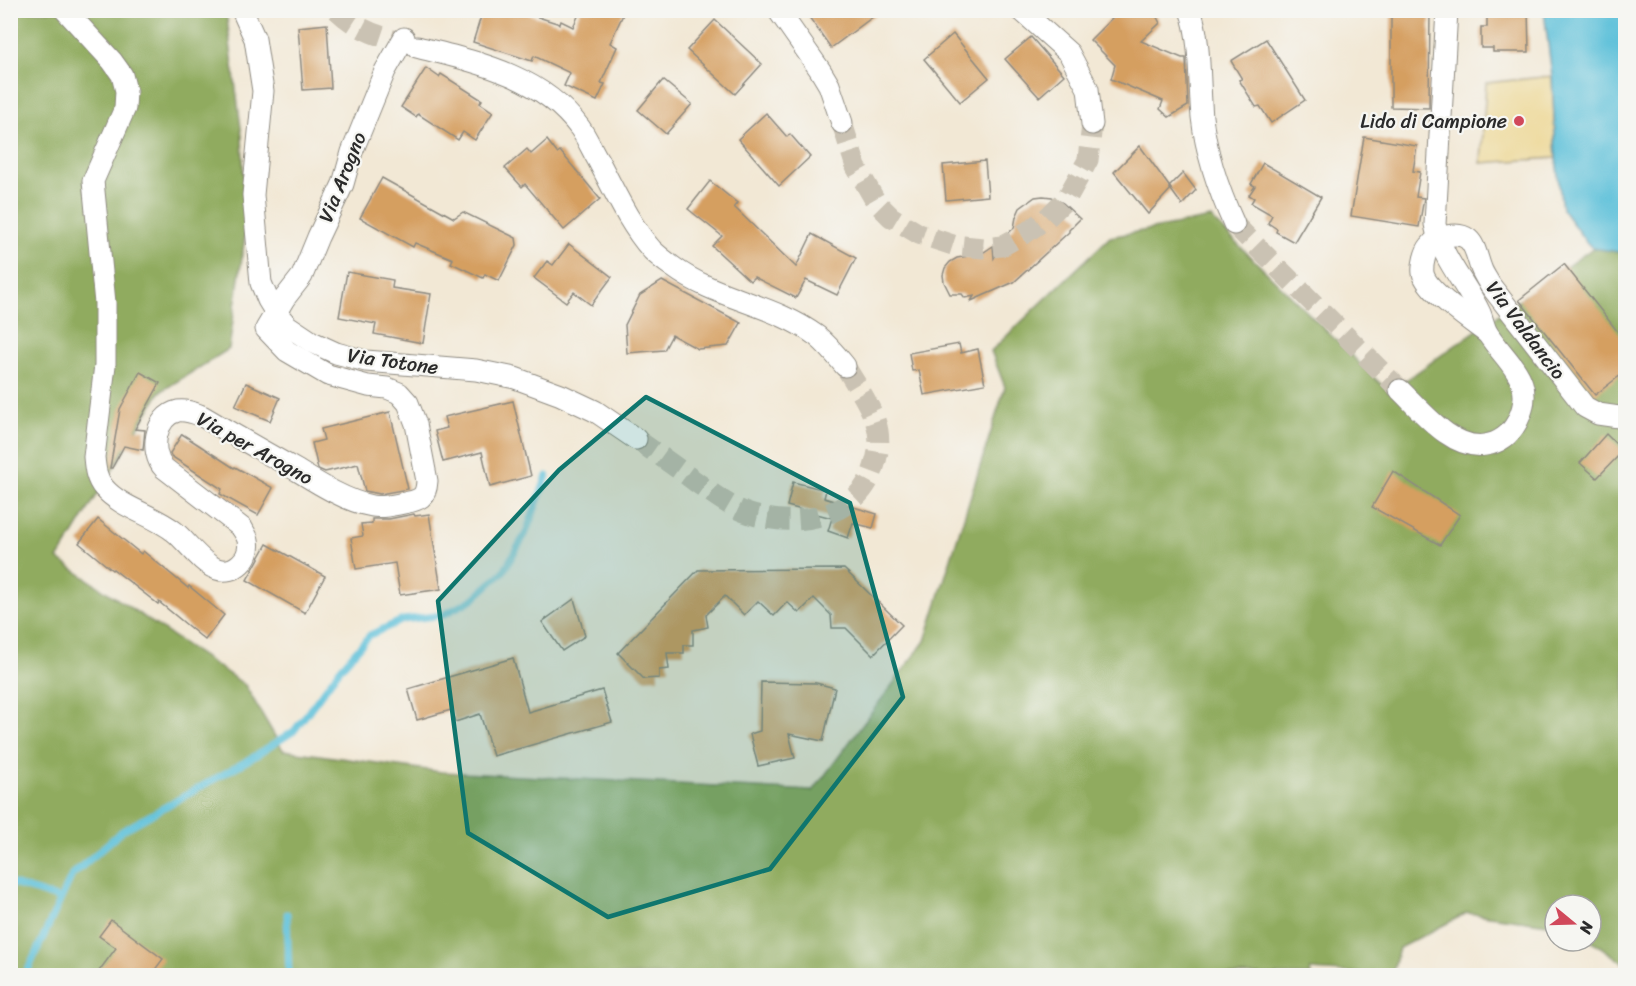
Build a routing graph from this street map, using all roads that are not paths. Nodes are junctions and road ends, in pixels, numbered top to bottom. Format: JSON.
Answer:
{"nodes":[{"id":1,"x":65,"y":10,"type":"edge"},
{"id":2,"x":242,"y":10,"type":"edge"},
{"id":3,"x":778,"y":10,"type":"edge"},
{"id":4,"x":1021,"y":10,"type":"edge"},
{"id":5,"x":1190,"y":10,"type":"edge"},
{"id":6,"x":1447,"y":10,"type":"edge"},
{"id":7,"x":842,"y":123,"type":"tunnel mouth"},
{"id":8,"x":1092,"y":124,"type":"tunnel mouth"},
{"id":9,"x":1234,"y":224,"type":"tunnel mouth"},
{"id":10,"x":1438,"y":239,"type":"junction"},
{"id":11,"x":276,"y":313,"type":"junction"},
{"id":12,"x":1487,"y":333,"type":"junction"},
{"id":13,"x":845,"y":366,"type":"tunnel mouth"},
{"id":14,"x":1400,"y":390,"type":"tunnel mouth"},
{"id":15,"x":1626,"y":418,"type":"edge"},
{"id":16,"x":636,"y":438,"type":"tunnel mouth"}],
"edges":[{"from":1,"to":11,"type":"street","name":"Via per Arogno"},
{"from":2,"to":11,"type":"street","name":"Via Totone"},
{"from":3,"to":7,"type":"street"},
{"from":4,"to":8,"type":"street"},
{"from":5,"to":9,"type":"street"},
{"from":6,"to":10,"type":"street"},
{"from":10,"to":12,"type":"street"},
{"from":10,"to":12,"type":"street"},
{"from":10,"to":15,"type":"street","name":"Via Valdancio"},
{"from":11,"to":13,"type":"street","name":"Via Arogno"},
{"from":11,"to":16,"type":"street","name":"Via Totone"},
{"from":12,"to":14,"type":"street"}]}
